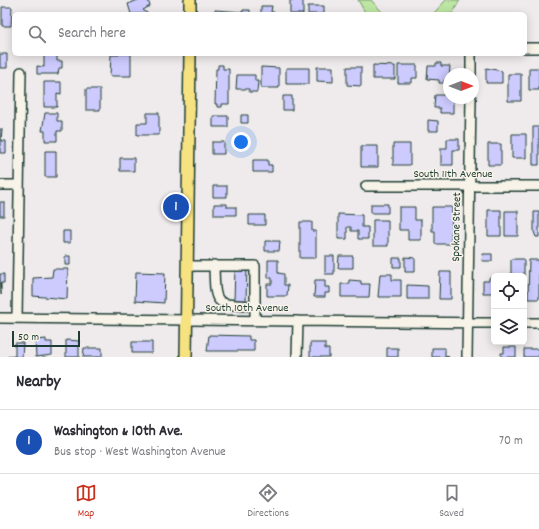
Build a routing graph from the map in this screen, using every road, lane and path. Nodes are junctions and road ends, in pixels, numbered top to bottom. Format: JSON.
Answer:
{"nodes":[{"id":1,"x":190,"y":0,"type":"edge"},
{"id":2,"x":190,"y":12,"type":"edge"},
{"id":3,"x":527,"y":48,"type":"edge"},
{"id":4,"x":539,"y":48,"type":"edge"},
{"id":5,"x":190,"y":56,"type":"edge"},
{"id":6,"x":471,"y":56,"type":"edge"},
{"id":7,"x":471,"y":68,"type":"edge"},
{"id":8,"x":21,"y":72,"type":"dead end"},
{"id":9,"x":470,"y":104,"type":"edge"},
{"id":10,"x":0,"y":185,"type":"edge"},
{"id":11,"x":18,"y":185,"type":"junction"},
{"id":12,"x":366,"y":186,"type":"dead end"},
{"id":13,"x":539,"y":186,"type":"edge"},
{"id":14,"x":470,"y":187,"type":"junction"},
{"id":15,"x":214,"y":265,"type":"junction"},
{"id":16,"x":188,"y":266,"type":"junction"},
{"id":17,"x":255,"y":306,"type":"junction"},
{"id":18,"x":0,"y":318,"type":"edge"},
{"id":19,"x":17,"y":318,"type":"junction"},
{"id":20,"x":187,"y":320,"type":"junction"},
{"id":21,"x":255,"y":320,"type":"junction"},
{"id":22,"x":298,"y":321,"type":"junction"},
{"id":23,"x":468,"y":323,"type":"junction"},
{"id":24,"x":491,"y":323,"type":"edge"},
{"id":25,"x":527,"y":323,"type":"edge"},
{"id":26,"x":539,"y":323,"type":"edge"},
{"id":27,"x":186,"y":357,"type":"edge"},
{"id":28,"x":297,"y":357,"type":"edge"},
{"id":29,"x":467,"y":357,"type":"edge"}],
"edges":[{"from":1,"to":2,"type":"main road"},
{"from":3,"to":4,"type":"street"},
{"from":5,"to":16,"type":"main road"},
{"from":6,"to":7,"type":"street"},
{"from":8,"to":11,"type":"street"},
{"from":9,"to":14,"type":"street","name":"Spokane Street"},
{"from":10,"to":11,"type":"street"},
{"from":11,"to":19,"type":"street"},
{"from":12,"to":14,"type":"street","name":"South 11th Avenue"},
{"from":13,"to":14,"type":"street","name":"South 11th Avenue"},
{"from":14,"to":23,"type":"street","name":"Spokane Street"},
{"from":15,"to":16,"type":"street"},
{"from":15,"to":17,"type":"street"},
{"from":15,"to":17,"type":"street"},
{"from":16,"to":20,"type":"main road"},
{"from":17,"to":21,"type":"street"},
{"from":18,"to":19,"type":"street","name":"South 10th Avenue"},
{"from":19,"to":20,"type":"street","name":"South 10th Avenue"},
{"from":20,"to":21,"type":"street","name":"South 10th Avenue"},
{"from":20,"to":27,"type":"main road"},
{"from":21,"to":22,"type":"street","name":"South 10th Avenue"},
{"from":22,"to":23,"type":"street","name":"South 10th Avenue"},
{"from":22,"to":28,"type":"street"},
{"from":23,"to":24,"type":"street","name":"South 10th Avenue"},
{"from":23,"to":29,"type":"street","name":"Spokane Street"},
{"from":25,"to":26,"type":"street"}]}
